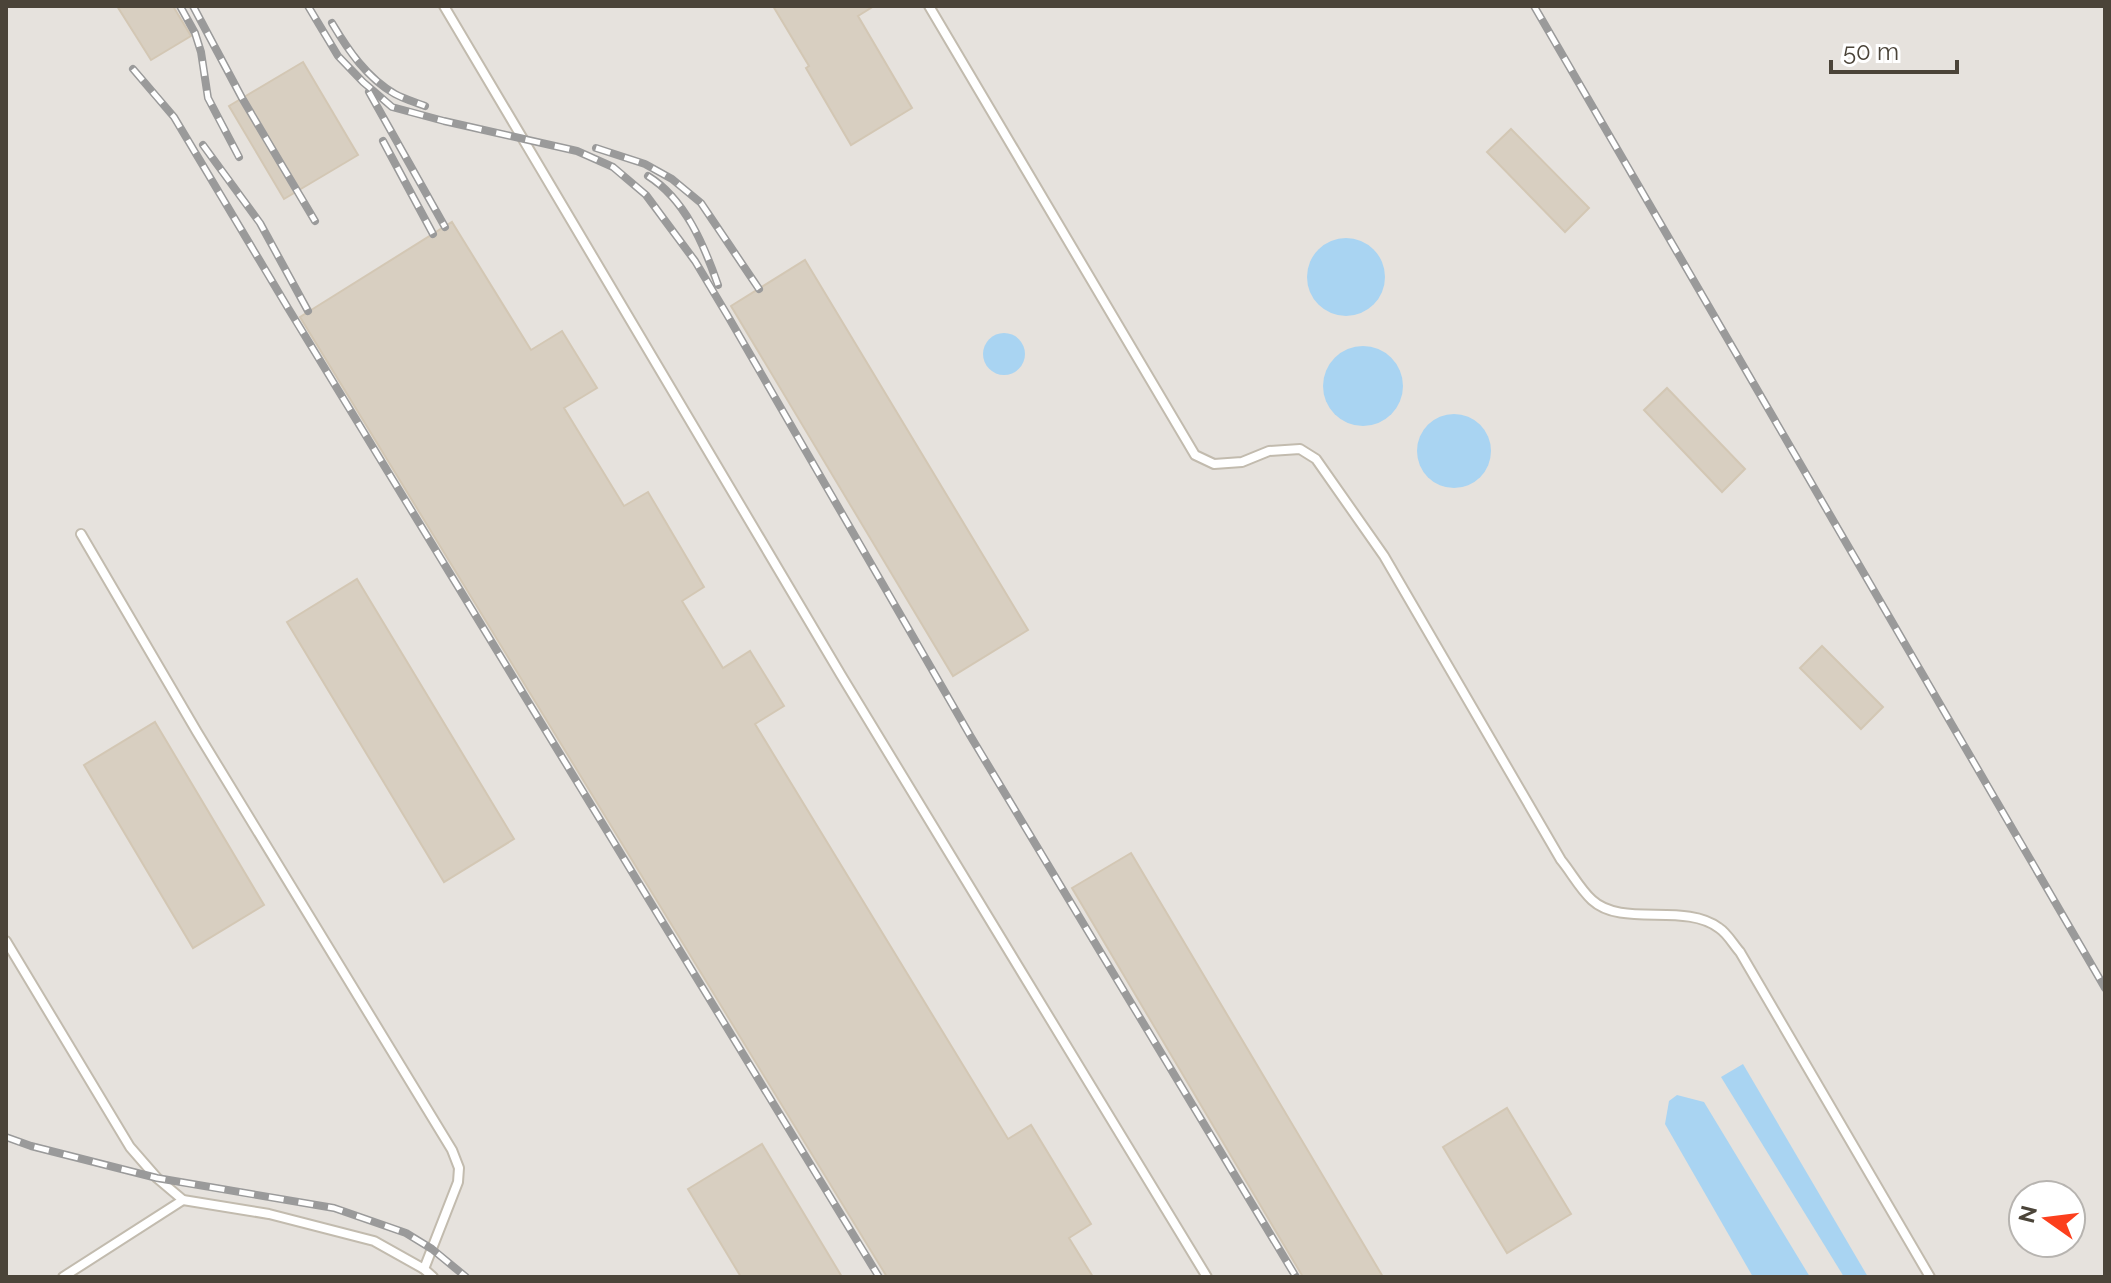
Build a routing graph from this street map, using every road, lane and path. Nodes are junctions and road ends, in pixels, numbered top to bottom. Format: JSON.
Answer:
{"nodes":[{"id":1,"x":444,"y":6,"type":"edge"},
{"id":2,"x":929,"y":6,"type":"edge"},
{"id":3,"x":81,"y":534,"type":"dead end"},
{"id":4,"x":6,"y":941,"type":"edge"},
{"id":5,"x":183,"y":1200,"type":"junction"},
{"id":6,"x":424,"y":1269,"type":"junction"},
{"id":7,"x":63,"y":1277,"type":"edge"},
{"id":8,"x":433,"y":1277,"type":"edge"},
{"id":9,"x":1207,"y":1277,"type":"edge"},
{"id":10,"x":1930,"y":1277,"type":"edge"}],
"edges":[{"from":1,"to":9,"type":"lane"},
{"from":2,"to":10,"type":"lane"},
{"from":3,"to":6,"type":"lane"},
{"from":4,"to":5,"type":"lane"},
{"from":5,"to":6,"type":"lane"},
{"from":5,"to":7,"type":"lane"},
{"from":6,"to":8,"type":"lane"}]}
